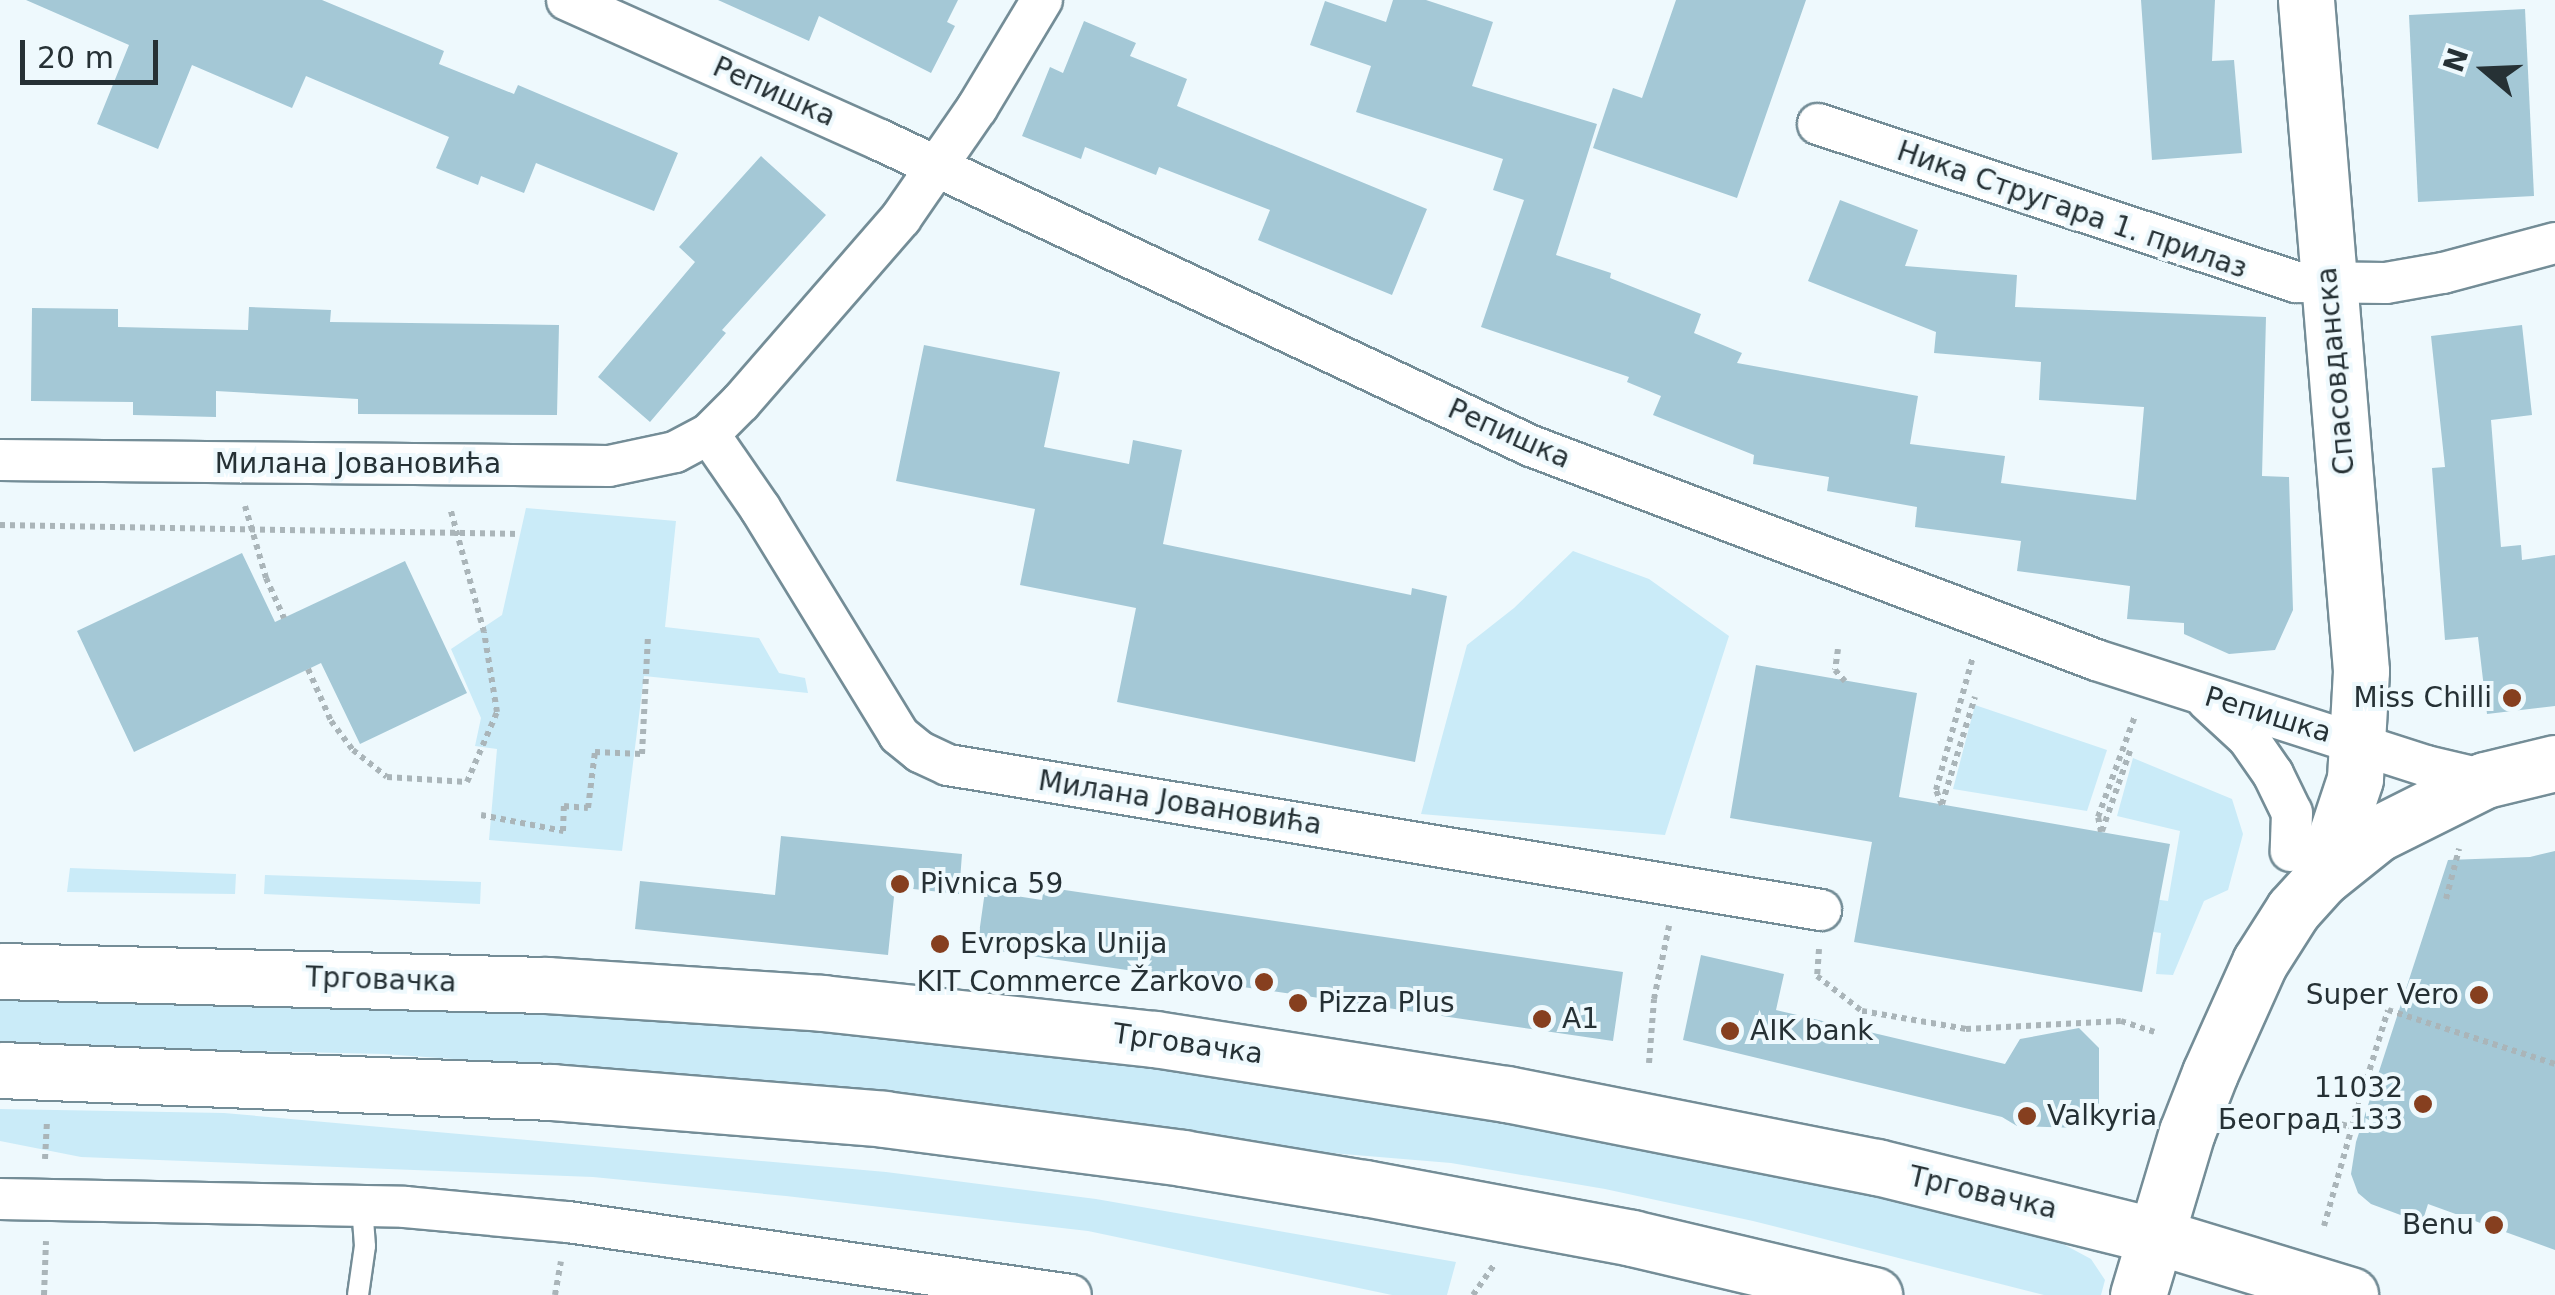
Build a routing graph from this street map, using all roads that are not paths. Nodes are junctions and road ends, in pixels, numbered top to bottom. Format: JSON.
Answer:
{"nodes":[{"id":1,"x":566,"y":0,"type":"edge"},
{"id":2,"x":1042,"y":0,"type":"edge"},
{"id":3,"x":2306,"y":0,"type":"edge"},
{"id":4,"x":1818,"y":124,"type":"dead end"},
{"id":5,"x":938,"y":167,"type":"junction"},
{"id":6,"x":2555,"y":243,"type":"edge"},
{"id":7,"x":2328,"y":284,"type":"junction"},
{"id":8,"x":709,"y":434,"type":"junction"},
{"id":9,"x":0,"y":460,"type":"edge"},
{"id":10,"x":2200,"y":694,"type":"junction"},
{"id":11,"x":2355,"y":742,"type":"junction"},
{"id":12,"x":2555,"y":763,"type":"edge"},
{"id":13,"x":2485,"y":780,"type":"junction"},
{"id":14,"x":2306,"y":864,"type":"junction"},
{"id":15,"x":1821,"y":910,"type":"road end"},
{"id":16,"x":0,"y":971,"type":"edge"},
{"id":17,"x":0,"y":1070,"type":"edge"},
{"id":18,"x":0,"y":1199,"type":"edge"},
{"id":19,"x":362,"y":1206,"type":"junction"},
{"id":20,"x":2156,"y":1236,"type":"junction"},
{"id":21,"x":358,"y":1295,"type":"edge"},
{"id":22,"x":1071,"y":1295,"type":"edge"},
{"id":23,"x":1874,"y":1295,"type":"edge"},
{"id":24,"x":2138,"y":1295,"type":"edge"},
{"id":25,"x":2350,"y":1295,"type":"edge"}],
"edges":[{"from":1,"to":5,"type":"street","name":"Репишка"},
{"from":2,"to":5,"type":"street","name":"Милана Јовановића"},
{"from":3,"to":7,"type":"main road","name":"Спасовданска"},
{"from":4,"to":7,"type":"street","name":"Ника Стругара 1. прилаз"},
{"from":5,"to":8,"type":"street","name":"Милана Јовановића"},
{"from":5,"to":10,"type":"street","name":"Репишка"},
{"from":6,"to":7,"type":"street","name":"Ника Стругара 1. прилаз"},
{"from":7,"to":11,"type":"main road","name":"Спасовданска"},
{"from":8,"to":9,"type":"street","name":"Милана Јовановића"},
{"from":8,"to":15,"type":"street","name":"Милана Јовановића"},
{"from":10,"to":11,"type":"street","name":"Репишка"},
{"from":10,"to":14,"type":"street"},
{"from":11,"to":13,"type":"street","name":"Репишка"},
{"from":11,"to":14,"type":"main road"},
{"from":12,"to":13,"type":"main road"},
{"from":13,"to":14,"type":"main road"},
{"from":14,"to":20,"type":"main road"},
{"from":16,"to":20,"type":"main road","name":"Трговачка"},
{"from":17,"to":23,"type":"main road"},
{"from":18,"to":19,"type":"street"},
{"from":19,"to":21,"type":"lane"},
{"from":19,"to":22,"type":"street"},
{"from":20,"to":24,"type":"main road"},
{"from":20,"to":25,"type":"main road","name":"Трговачка"}]}
